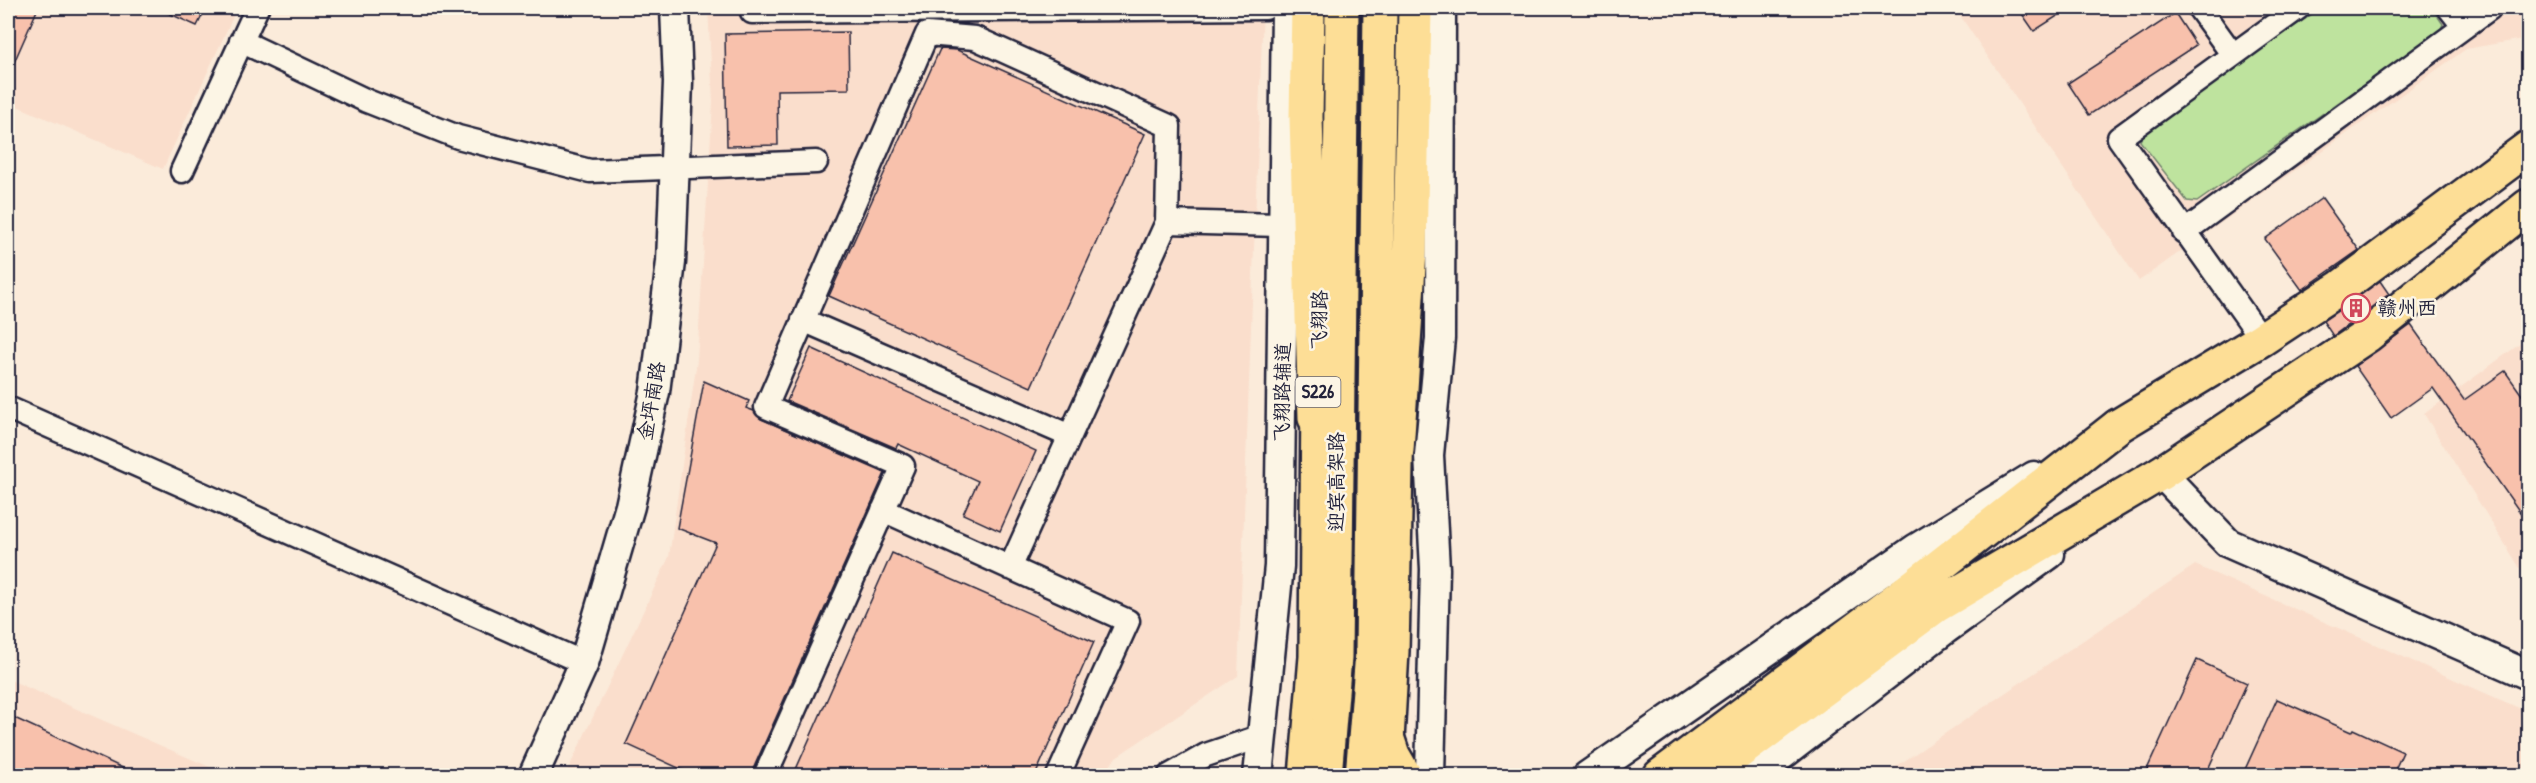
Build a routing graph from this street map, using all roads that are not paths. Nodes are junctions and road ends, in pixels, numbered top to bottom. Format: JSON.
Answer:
{"nodes":[{"id":1,"x":257,"y":8,"type":"edge"},
{"id":2,"x":675,"y":8,"type":"edge"},
{"id":3,"x":1265,"y":8,"type":"edge"},
{"id":4,"x":1286,"y":8,"type":"edge"},
{"id":5,"x":1308,"y":8,"type":"edge"},
{"id":6,"x":1323,"y":8,"type":"edge"},
{"id":7,"x":1342,"y":8,"type":"edge"},
{"id":8,"x":1380,"y":8,"type":"edge"},
{"id":9,"x":1401,"y":8,"type":"edge"},
{"id":10,"x":1415,"y":8,"type":"edge"},
{"id":11,"x":1441,"y":8,"type":"edge"},
{"id":12,"x":2199,"y":8,"type":"edge"},
{"id":13,"x":2298,"y":8,"type":"edge"},
{"id":14,"x":2450,"y":8,"type":"edge"},
{"id":15,"x":2490,"y":8,"type":"edge"},
{"id":16,"x":752,"y":12,"type":"dead end"},
{"id":17,"x":2464,"y":27,"type":"junction"},
{"id":18,"x":241,"y":41,"type":"junction"},
{"id":19,"x":2233,"y":55,"type":"junction"},
{"id":20,"x":2529,"y":148,"type":"edge"},
{"id":21,"x":816,"y":162,"type":"dead end"},
{"id":22,"x":674,"y":168,"type":"junction"},
{"id":23,"x":182,"y":171,"type":"dead end"},
{"id":24,"x":2529,"y":206,"type":"edge"},
{"id":25,"x":1167,"y":222,"type":"junction"},
{"id":26,"x":1283,"y":225,"type":"junction"},
{"id":27,"x":2184,"y":232,"type":"junction"},
{"id":28,"x":803,"y":320,"type":"junction"},
{"id":29,"x":2262,"y":339,"type":"junction"},
{"id":30,"x":8,"y":408,"type":"edge"},
{"id":31,"x":2118,"y":426,"type":"junction"},
{"id":32,"x":1070,"y":436,"type":"junction"},
{"id":33,"x":1397,"y":450,"type":"junction"},
{"id":34,"x":1317,"y":462,"type":"junction"},
{"id":35,"x":2161,"y":473,"type":"junction"},
{"id":36,"x":883,"y":510,"type":"junction"},
{"id":37,"x":1010,"y":568,"type":"junction"},
{"id":38,"x":1925,"y":596,"type":"junction"},
{"id":39,"x":584,"y":663,"type":"junction"},
{"id":40,"x":2529,"y":675,"type":"edge"},
{"id":41,"x":1262,"y":736,"type":"junction"},
{"id":42,"x":1387,"y":737,"type":"junction"},
{"id":43,"x":533,"y":776,"type":"edge"},
{"id":44,"x":765,"y":776,"type":"edge"},
{"id":45,"x":1058,"y":776,"type":"edge"},
{"id":46,"x":1169,"y":776,"type":"edge"},
{"id":47,"x":1258,"y":776,"type":"edge"},
{"id":48,"x":1306,"y":776,"type":"edge"},
{"id":49,"x":1325,"y":776,"type":"edge"},
{"id":50,"x":1362,"y":776,"type":"edge"},
{"id":51,"x":1385,"y":776,"type":"edge"},
{"id":52,"x":1405,"y":776,"type":"edge"},
{"id":53,"x":1430,"y":776,"type":"edge"},
{"id":54,"x":1587,"y":776,"type":"edge"},
{"id":55,"x":1660,"y":776,"type":"edge"},
{"id":56,"x":1707,"y":776,"type":"edge"},
{"id":57,"x":1755,"y":776,"type":"edge"}],
"edges":[{"from":1,"to":18,"type":"street"},
{"from":2,"to":22,"type":"street","name":"金坪南路"},
{"from":3,"to":16,"type":"street"},
{"from":4,"to":26,"type":"street","name":"飞翔路辅道"},
{"from":5,"to":34,"type":"main road"},
{"from":6,"to":34,"type":"main road","name":"飞翔路","number":"S226"},
{"from":7,"to":49,"type":"main road","name":"迎宾高架路"},
{"from":8,"to":50,"type":"main road","name":"迎宾高架路"},
{"from":9,"to":33,"type":"main road"},
{"from":10,"to":33,"type":"main road"},
{"from":11,"to":53,"type":"street"},
{"from":12,"to":19,"type":"street"},
{"from":13,"to":19,"type":"street"},
{"from":14,"to":17,"type":"street"},
{"from":15,"to":17,"type":"street"},
{"from":17,"to":27,"type":"street"},
{"from":18,"to":22,"type":"street"},
{"from":18,"to":23,"type":"street"},
{"from":19,"to":27,"type":"street"},
{"from":20,"to":29,"type":"main road"},
{"from":21,"to":22,"type":"street"},
{"from":22,"to":39,"type":"street","name":"金坪南路"},
{"from":24,"to":35,"type":"main road"},
{"from":25,"to":26,"type":"street"},
{"from":25,"to":28,"type":"street"},
{"from":25,"to":32,"type":"street"},
{"from":26,"to":41,"type":"street","name":"飞翔路辅道"},
{"from":27,"to":29,"type":"street"},
{"from":28,"to":32,"type":"street"},
{"from":28,"to":36,"type":"street"},
{"from":29,"to":31,"type":"main road"},
{"from":30,"to":39,"type":"street"},
{"from":31,"to":38,"type":"main road"},
{"from":31,"to":54,"type":"street"},
{"from":32,"to":37,"type":"street"},
{"from":33,"to":42,"type":"main road"},
{"from":34,"to":48,"type":"main road","name":"飞翔路","number":"S226"},
{"from":35,"to":38,"type":"main road"},
{"from":35,"to":40,"type":"street"},
{"from":35,"to":57,"type":"street"},
{"from":36,"to":37,"type":"street"},
{"from":36,"to":44,"type":"street"},
{"from":37,"to":45,"type":"street"},
{"from":38,"to":55,"type":"main road"},
{"from":38,"to":56,"type":"main road"},
{"from":39,"to":43,"type":"street","name":"金坪南路"},
{"from":41,"to":46,"type":"street"},
{"from":41,"to":47,"type":"street","name":"飞翔路辅道"},
{"from":42,"to":51,"type":"main road"},
{"from":42,"to":52,"type":"main road"}]}
